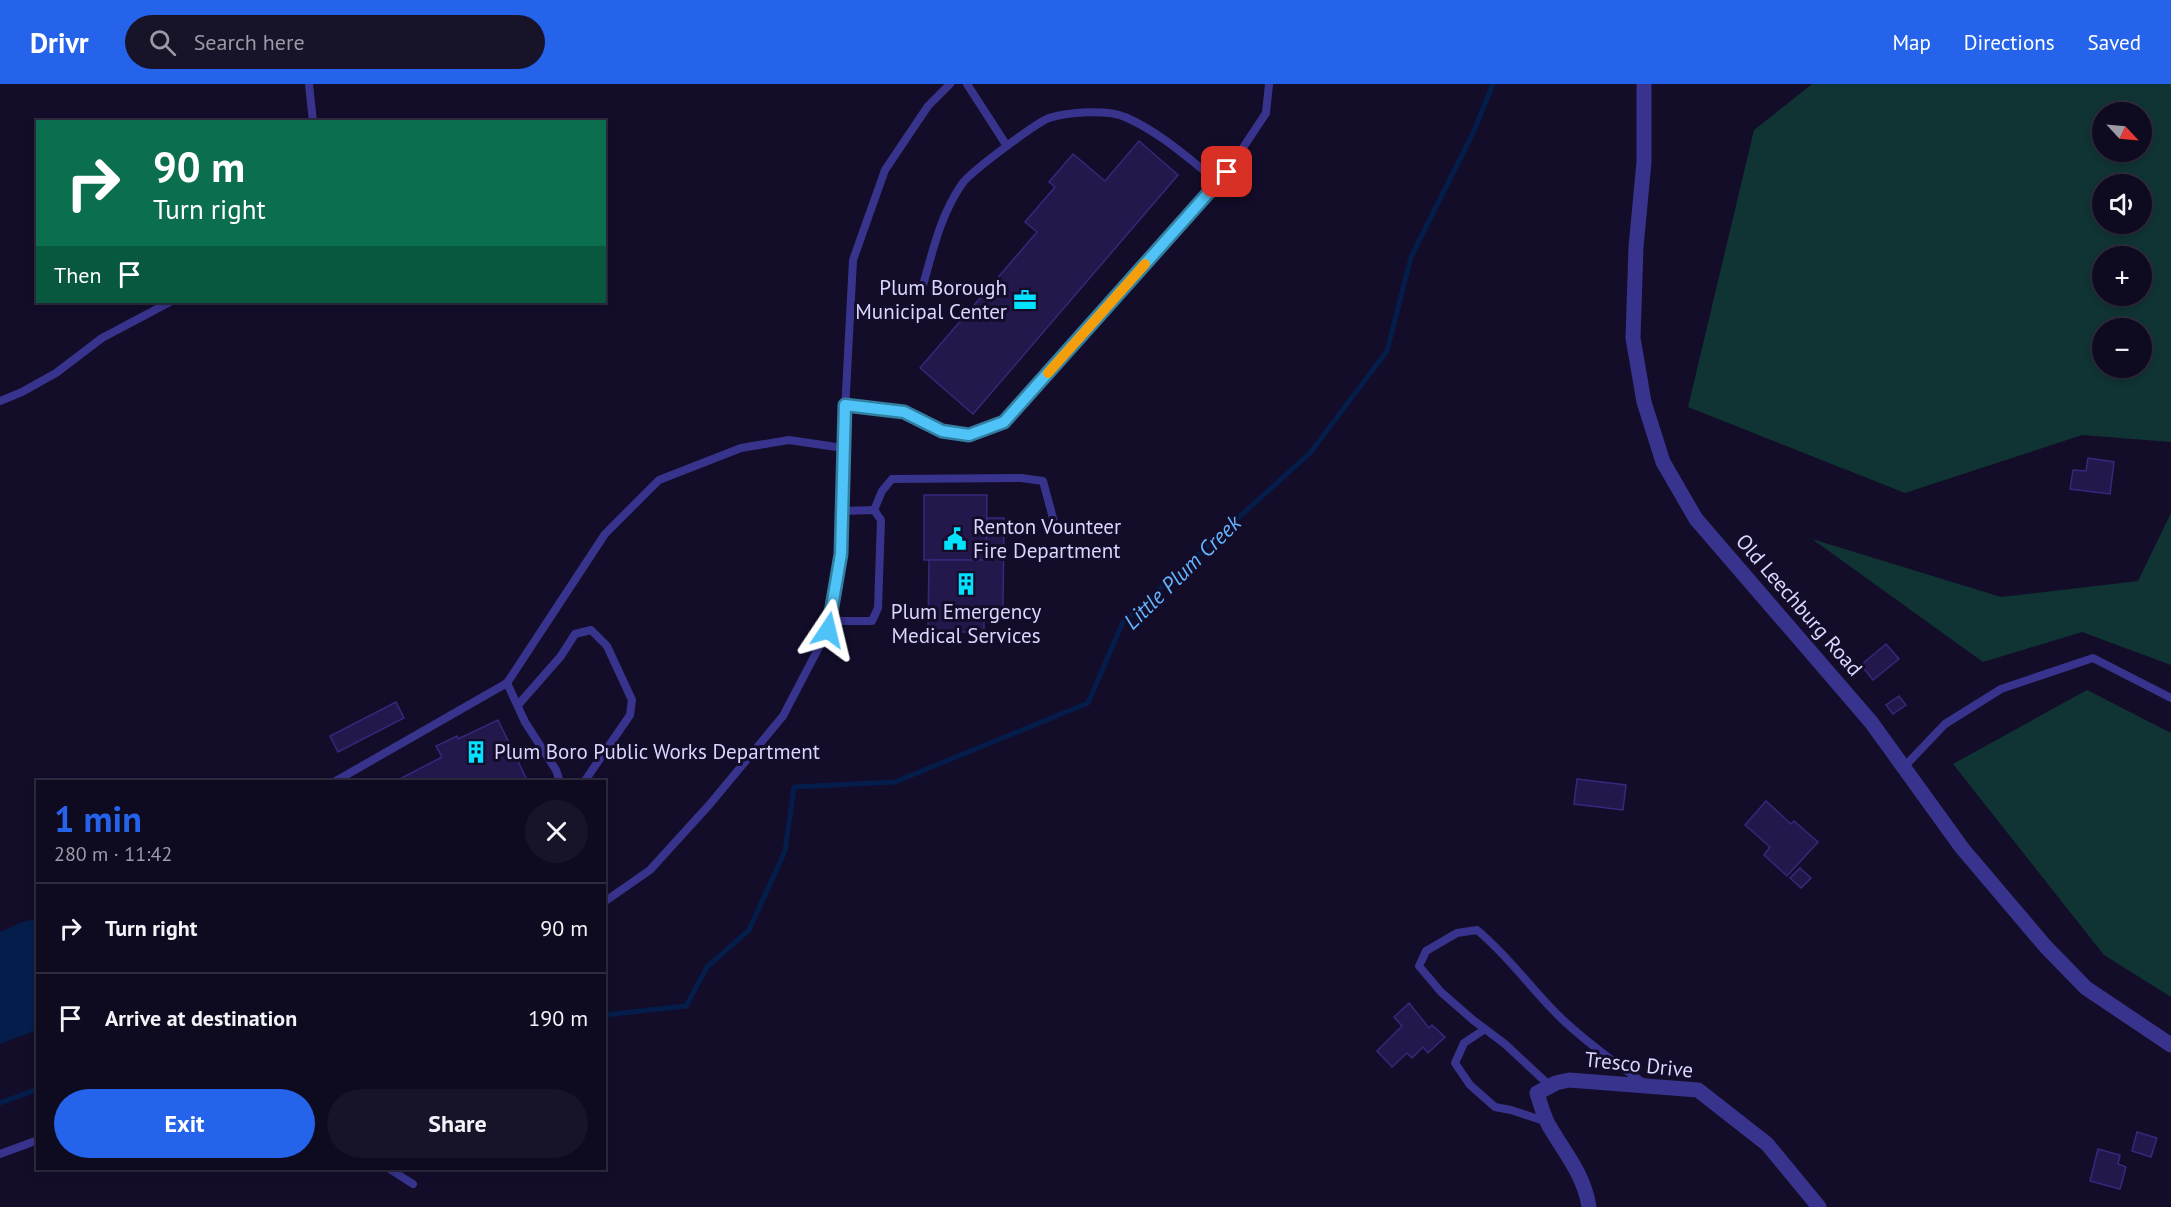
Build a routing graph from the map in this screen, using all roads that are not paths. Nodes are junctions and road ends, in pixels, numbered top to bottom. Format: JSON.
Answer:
{"nodes":[{"id":1,"x":309,"y":84,"type":"edge"},
{"id":2,"x":950,"y":84,"type":"edge"},
{"id":3,"x":967,"y":84,"type":"edge"},
{"id":4,"x":1269,"y":84,"type":"edge"},
{"id":5,"x":1644,"y":84,"type":"edge"},
{"id":6,"x":313,"y":120,"type":"edge"},
{"id":7,"x":1007,"y":146,"type":"junction"},
{"id":8,"x":1218,"y":182,"type":"junction"},
{"id":9,"x":922,"y":290,"type":"dead end"},
{"id":10,"x":168,"y":303,"type":"edge"},
{"id":11,"x":0,"y":401,"type":"edge"},
{"id":12,"x":845,"y":405,"type":"junction"},
{"id":13,"x":843,"y":448,"type":"junction"},
{"id":14,"x":874,"y":510,"type":"junction"},
{"id":15,"x":842,"y":511,"type":"junction"},
{"id":16,"x":1054,"y":522,"type":"dead end"},
{"id":17,"x":829,"y":621,"type":"junction"},
{"id":18,"x":507,"y":682,"type":"junction"},
{"id":19,"x":2171,"y":698,"type":"edge"},
{"id":20,"x":518,"y":705,"type":"junction"},
{"id":21,"x":1904,"y":767,"type":"junction"},
{"id":22,"x":337,"y":780,"type":"edge"},
{"id":23,"x":559,"y":780,"type":"edge"},
{"id":24,"x":585,"y":780,"type":"edge"},
{"id":25,"x":606,"y":901,"type":"edge"},
{"id":26,"x":1485,"y":1029,"type":"junction"},
{"id":27,"x":2171,"y":1045,"type":"edge"},
{"id":28,"x":1645,"y":1084,"type":"junction"},
{"id":29,"x":1550,"y":1086,"type":"junction"},
{"id":30,"x":1547,"y":1122,"type":"junction"},
{"id":31,"x":36,"y":1141,"type":"edge"},
{"id":32,"x":0,"y":1154,"type":"edge"},
{"id":33,"x":391,"y":1170,"type":"edge"},
{"id":34,"x":413,"y":1184,"type":"dead end"},
{"id":35,"x":1588,"y":1207,"type":"edge"},
{"id":36,"x":1819,"y":1207,"type":"edge"}],
"edges":[{"from":1,"to":6,"type":"lane"},
{"from":2,"to":12,"type":"lane"},
{"from":3,"to":7,"type":"lane"},
{"from":4,"to":8,"type":"lane"},
{"from":5,"to":21,"type":"street","name":"Old Leechburg Road"},
{"from":7,"to":8,"type":"lane"},
{"from":7,"to":9,"type":"lane"},
{"from":8,"to":12,"type":"lane"},
{"from":10,"to":11,"type":"lane"},
{"from":12,"to":13,"type":"lane"},
{"from":13,"to":15,"type":"lane"},
{"from":13,"to":18,"type":"lane"},
{"from":14,"to":15,"type":"lane"},
{"from":14,"to":16,"type":"lane"},
{"from":14,"to":17,"type":"lane"},
{"from":15,"to":17,"type":"lane"},
{"from":17,"to":25,"type":"lane"},
{"from":18,"to":20,"type":"lane"},
{"from":18,"to":22,"type":"lane"},
{"from":19,"to":21,"type":"lane"},
{"from":20,"to":23,"type":"lane"},
{"from":20,"to":24,"type":"lane"},
{"from":21,"to":27,"type":"street","name":"Old Leechburg Road"},
{"from":26,"to":28,"type":"lane"},
{"from":26,"to":29,"type":"lane"},
{"from":26,"to":30,"type":"lane"},
{"from":28,"to":29,"type":"street","name":"Tresco Drive"},
{"from":28,"to":36,"type":"street","name":"Tresco Drive"},
{"from":29,"to":30,"type":"street"},
{"from":30,"to":35,"type":"street"},
{"from":31,"to":32,"type":"lane"},
{"from":33,"to":34,"type":"lane"}]}
